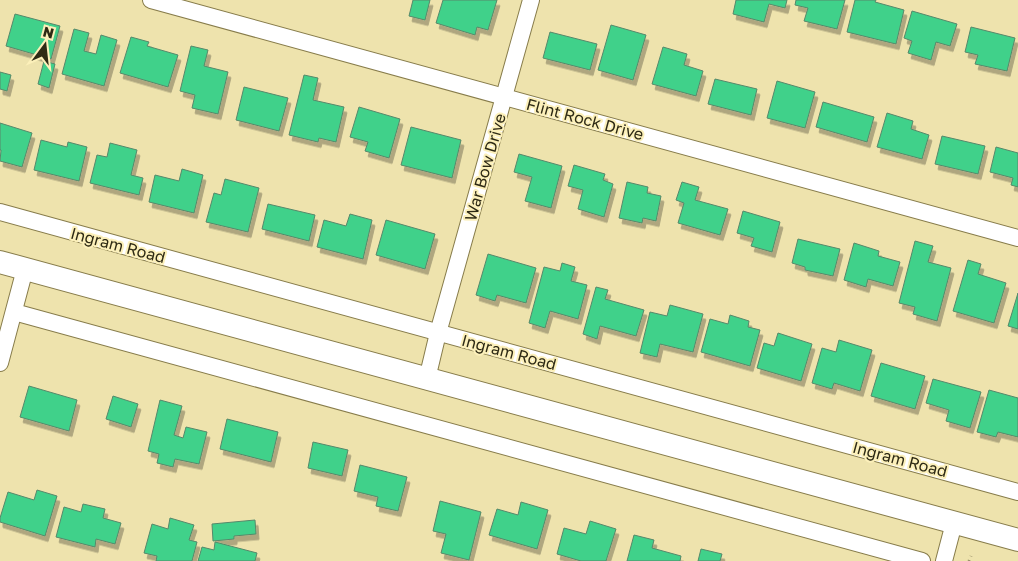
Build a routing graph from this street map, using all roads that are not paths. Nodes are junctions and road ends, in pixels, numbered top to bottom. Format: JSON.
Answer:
{"nodes":[{"id":1,"x":151,"y":0,"type":"edge"},
{"id":2,"x":531,"y":0,"type":"edge"},
{"id":3,"x":505,"y":97,"type":"junction"},
{"id":4,"x":0,"y":212,"type":"edge"},
{"id":5,"x":1018,"y":238,"type":"edge"},
{"id":6,"x":0,"y":262,"type":"edge"},
{"id":7,"x":25,"y":269,"type":"junction"},
{"id":8,"x":14,"y":312,"type":"junction"},
{"id":9,"x":438,"y":333,"type":"junction"},
{"id":10,"x":0,"y":363,"type":"edge"},
{"id":11,"x":426,"y":379,"type":"junction"},
{"id":12,"x":1018,"y":492,"type":"edge"},
{"id":13,"x":954,"y":523,"type":"junction"},
{"id":14,"x":1018,"y":540,"type":"edge"},
{"id":15,"x":922,"y":561,"type":"edge"},
{"id":16,"x":944,"y":561,"type":"edge"}],
"edges":[{"from":1,"to":3,"type":"street","name":"Flint Rock Drive"},
{"from":2,"to":3,"type":"street","name":"War Bow Drive"},
{"from":3,"to":5,"type":"street","name":"Flint Rock Drive"},
{"from":3,"to":9,"type":"street","name":"War Bow Drive"},
{"from":4,"to":9,"type":"street","name":"Ingram Road"},
{"from":6,"to":7,"type":"main road"},
{"from":7,"to":8,"type":"street"},
{"from":7,"to":11,"type":"main road"},
{"from":8,"to":10,"type":"street"},
{"from":8,"to":15,"type":"street"},
{"from":9,"to":11,"type":"street","name":"War Bow Drive"},
{"from":9,"to":12,"type":"street","name":"Ingram Road"},
{"from":11,"to":13,"type":"main road"},
{"from":13,"to":14,"type":"main road"},
{"from":13,"to":16,"type":"street"}]}
